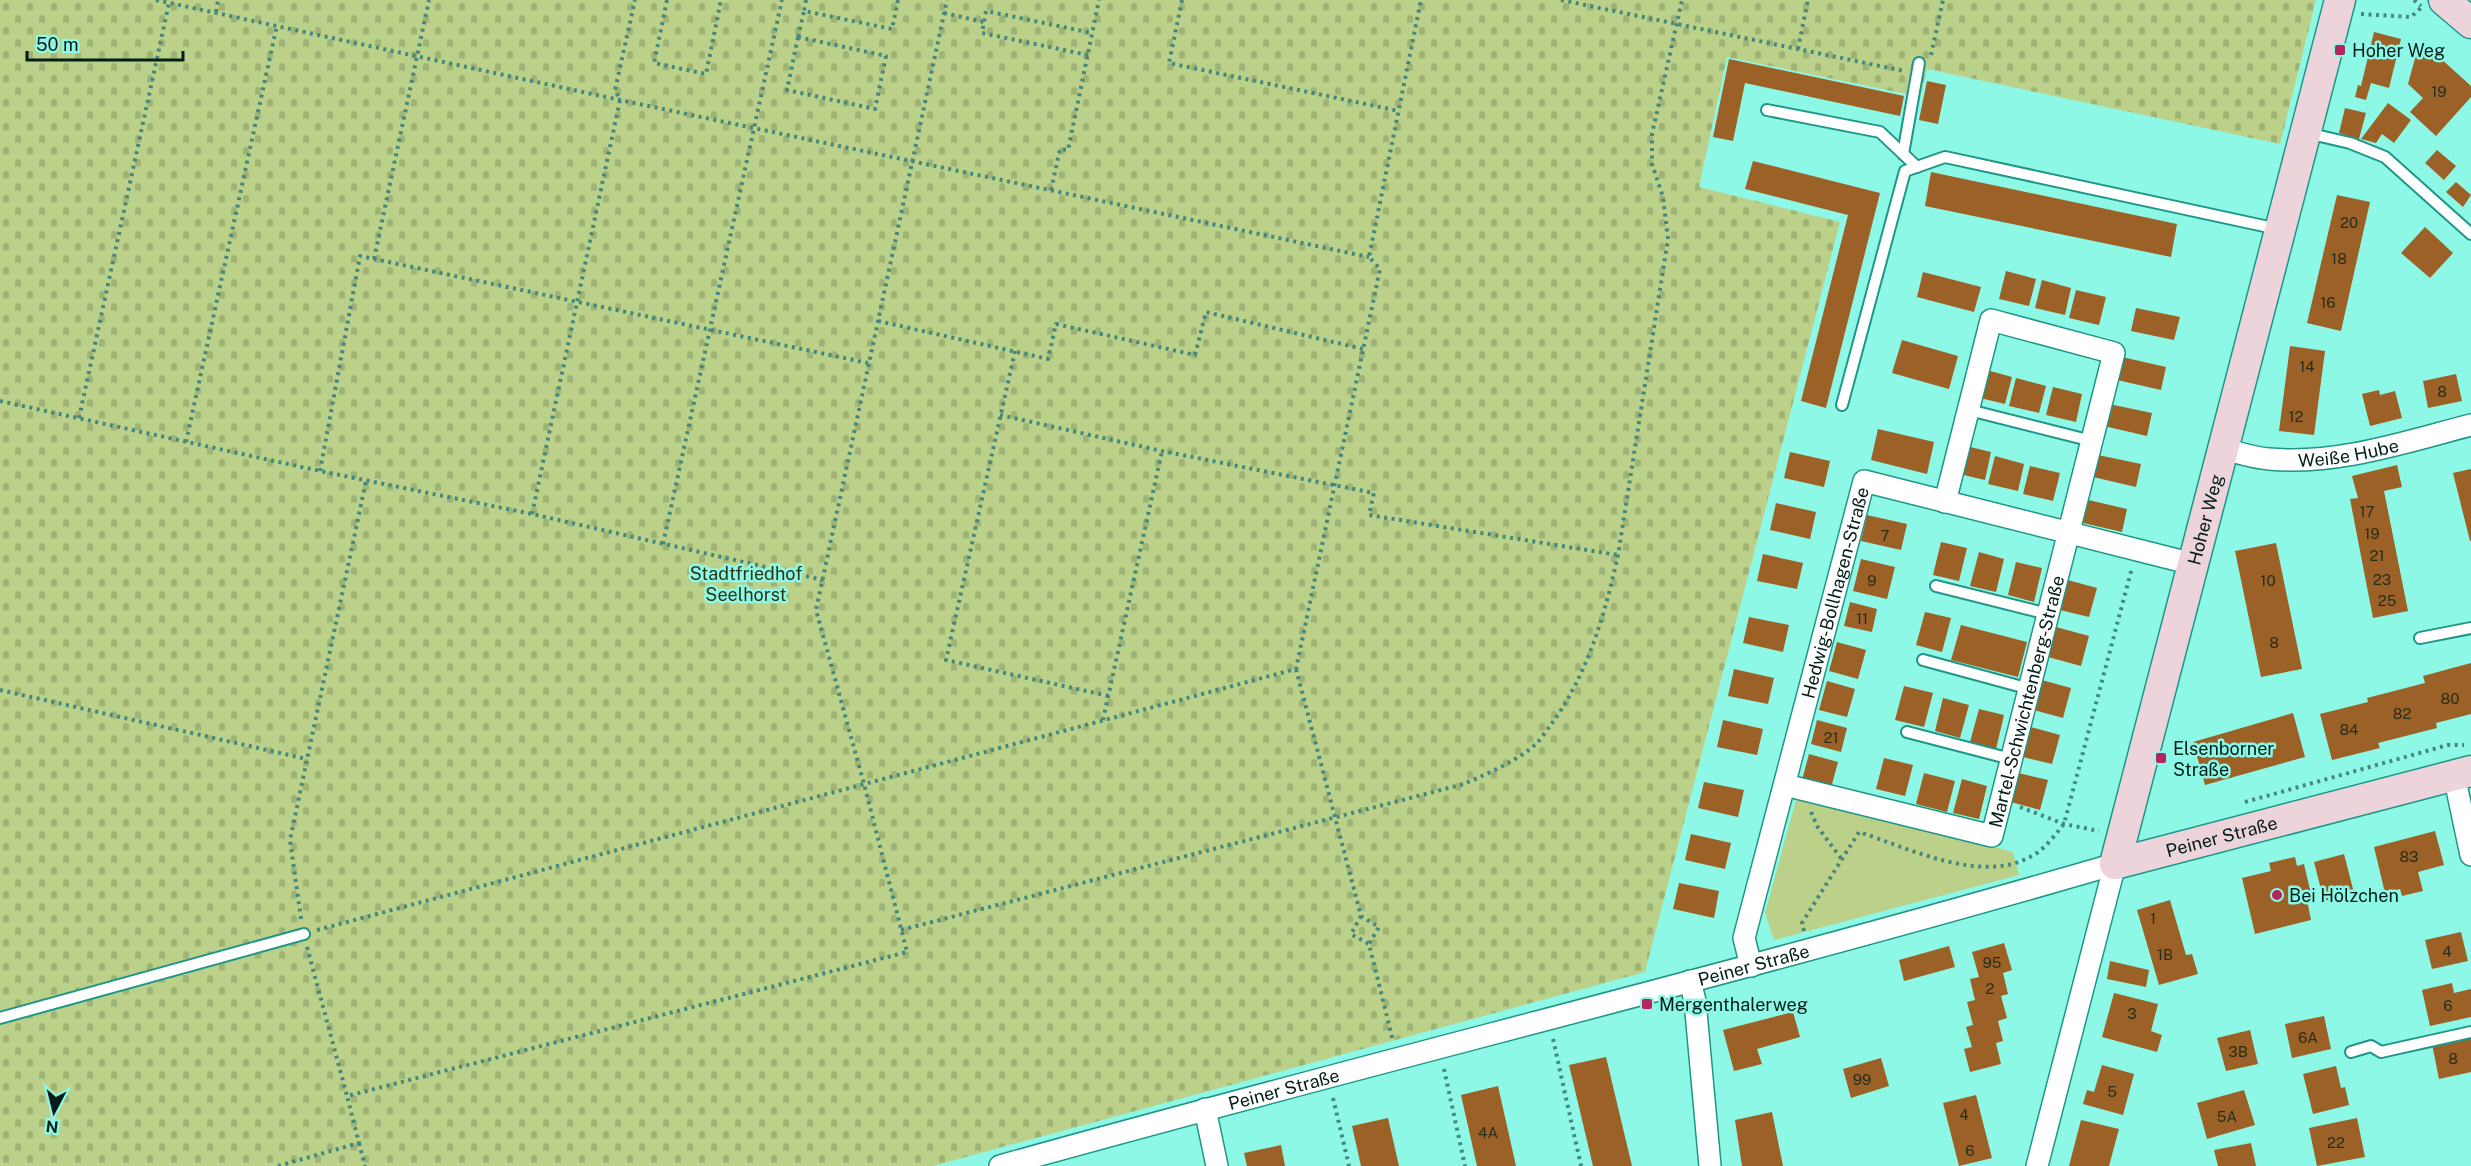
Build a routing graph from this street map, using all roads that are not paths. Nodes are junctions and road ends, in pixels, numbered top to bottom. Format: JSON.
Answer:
{"nodes":[{"id":1,"x":2433,"y":3,"type":"edge"},
{"id":2,"x":2349,"y":7,"type":"edge"},
{"id":3,"x":2471,"y":23,"type":"edge"},
{"id":4,"x":1919,"y":63,"type":"road end"},
{"id":5,"x":1767,"y":110,"type":"dead end"},
{"id":6,"x":2306,"y":133,"type":"junction"},
{"id":7,"x":1903,"y":154,"type":"junction"},
{"id":8,"x":1917,"y":167,"type":"junction"},
{"id":9,"x":2281,"y":229,"type":"junction"},
{"id":10,"x":2471,"y":234,"type":"edge"},
{"id":11,"x":1842,"y":405,"type":"dead end"},
{"id":12,"x":1969,"y":411,"type":"junction"},
{"id":13,"x":2471,"y":425,"type":"edge"},
{"id":14,"x":2092,"y":441,"type":"junction"},
{"id":15,"x":2224,"y":449,"type":"junction"},
{"id":16,"x":1945,"y":502,"type":"junction"},
{"id":17,"x":2069,"y":532,"type":"junction"},
{"id":18,"x":2193,"y":564,"type":"junction"},
{"id":19,"x":1936,"y":586,"type":"dead end"},
{"id":20,"x":2048,"y":614,"type":"junction"},
{"id":21,"x":2471,"y":628,"type":"edge"},
{"id":22,"x":2420,"y":638,"type":"dead end"},
{"id":23,"x":1923,"y":660,"type":"dead end"},
{"id":24,"x":2030,"y":689,"type":"junction"},
{"id":25,"x":1906,"y":732,"type":"dead end"},
{"id":26,"x":2011,"y":759,"type":"junction"},
{"id":27,"x":2462,"y":773,"type":"edge"},
{"id":28,"x":1785,"y":784,"type":"junction"},
{"id":29,"x":2471,"y":855,"type":"edge"},
{"id":30,"x":2115,"y":864,"type":"junction"},
{"id":31,"x":304,"y":934,"type":"road end"},
{"id":32,"x":1751,"y":966,"type":"junction"},
{"id":33,"x":1690,"y":981,"type":"junction"},
{"id":34,"x":0,"y":1018,"type":"edge"},
{"id":35,"x":2471,"y":1032,"type":"edge"},
{"id":36,"x":2351,"y":1052,"type":"dead end"},
{"id":37,"x":1205,"y":1109,"type":"junction"},
{"id":38,"x":1000,"y":1166,"type":"edge"},
{"id":39,"x":1217,"y":1166,"type":"edge"},
{"id":40,"x":1710,"y":1166,"type":"edge"},
{"id":41,"x":2037,"y":1166,"type":"edge"}],
"edges":[{"from":1,"to":3,"type":"street"},
{"from":2,"to":6,"type":"street","name":"Hoher Weg"},
{"from":4,"to":7,"type":"lane"},
{"from":5,"to":7,"type":"lane"},
{"from":6,"to":9,"type":"street","name":"Hoher Weg"},
{"from":6,"to":10,"type":"lane"},
{"from":7,"to":8,"type":"lane"},
{"from":8,"to":9,"type":"lane"},
{"from":8,"to":11,"type":"lane"},
{"from":9,"to":15,"type":"street","name":"Hoher Weg"},
{"from":12,"to":14,"type":"lane"},
{"from":12,"to":14,"type":"street","name":"Martel-Schwichtenberg-Straße"},
{"from":12,"to":16,"type":"street"},
{"from":13,"to":15,"type":"street","name":"Weiße Hube"},
{"from":14,"to":17,"type":"street","name":"Martel-Schwichtenberg-Straße"},
{"from":15,"to":18,"type":"street","name":"Hoher Weg"},
{"from":16,"to":17,"type":"street","name":"Hedwig-Bollhagen-Straße"},
{"from":16,"to":28,"type":"street","name":"Hedwig-Bollhagen-Straße"},
{"from":17,"to":18,"type":"street","name":"Hedwig-Bollhagen-Straße"},
{"from":17,"to":20,"type":"street","name":"Martel-Schwichtenberg-Straße"},
{"from":18,"to":30,"type":"street","name":"Hoher Weg"},
{"from":19,"to":20,"type":"lane"},
{"from":20,"to":24,"type":"street","name":"Martel-Schwichtenberg-Straße"},
{"from":21,"to":22,"type":"lane"},
{"from":23,"to":24,"type":"lane"},
{"from":24,"to":26,"type":"street","name":"Martel-Schwichtenberg-Straße"},
{"from":25,"to":26,"type":"lane"},
{"from":26,"to":28,"type":"street","name":"Martel-Schwichtenberg-Straße"},
{"from":27,"to":29,"type":"street"},
{"from":27,"to":30,"type":"street","name":"Peiner Straße"},
{"from":28,"to":32,"type":"street","name":"Hedwig-Bollhagen-Straße"},
{"from":30,"to":32,"type":"street","name":"Peiner Straße"},
{"from":30,"to":41,"type":"street"},
{"from":31,"to":34,"type":"lane"},
{"from":32,"to":33,"type":"street","name":"Peiner Straße"},
{"from":33,"to":37,"type":"street","name":"Peiner Straße"},
{"from":33,"to":40,"type":"street"},
{"from":35,"to":36,"type":"lane"},
{"from":37,"to":38,"type":"street","name":"Peiner Straße"},
{"from":37,"to":39,"type":"street"}]}
